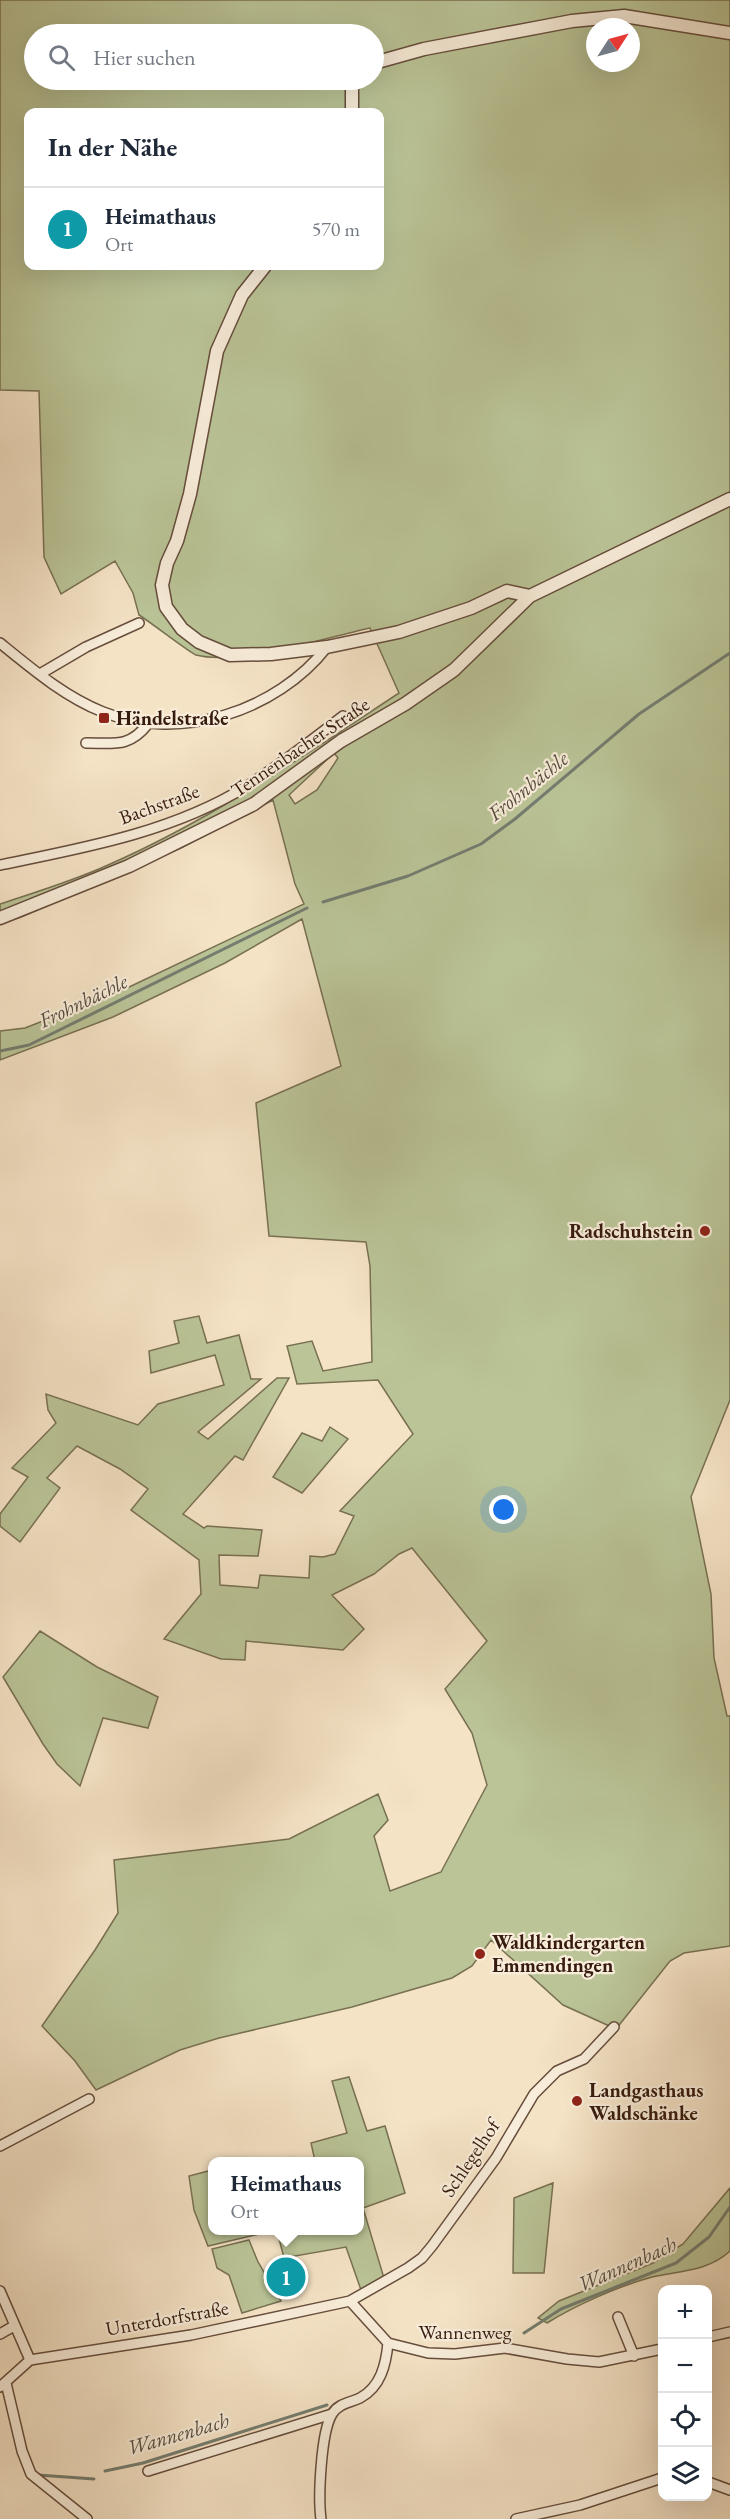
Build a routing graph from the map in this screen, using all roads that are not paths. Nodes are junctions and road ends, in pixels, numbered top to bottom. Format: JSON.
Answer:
{"nodes":[{"id":1,"x":730,"y":33,"type":"edge"},
{"id":2,"x":384,"y":60,"type":"edge"},
{"id":3,"x":352,"y":90,"type":"edge"},
{"id":4,"x":352,"y":108,"type":"edge"},
{"id":5,"x":262,"y":270,"type":"edge"},
{"id":6,"x":730,"y":499,"type":"edge"},
{"id":7,"x":530,"y":596,"type":"junction"},
{"id":8,"x":139,"y":623,"type":"dead end"},
{"id":9,"x":0,"y":644,"type":"edge"},
{"id":10,"x":327,"y":647,"type":"junction"},
{"id":11,"x":40,"y":674,"type":"junction"},
{"id":12,"x":343,"y":716,"type":"dead end"},
{"id":13,"x":148,"y":724,"type":"junction"},
{"id":14,"x":87,"y":743,"type":"dead end"},
{"id":15,"x":0,"y":865,"type":"edge"},
{"id":16,"x":0,"y":918,"type":"edge"},
{"id":17,"x":614,"y":2027,"type":"dead end"},
{"id":18,"x":89,"y":2099,"type":"dead end"},
{"id":19,"x":0,"y":2146,"type":"edge"},
{"id":20,"x":0,"y":2291,"type":"edge"},
{"id":21,"x":350,"y":2301,"type":"junction"},
{"id":22,"x":618,"y":2317,"type":"dead end"},
{"id":23,"x":14,"y":2326,"type":"junction"},
{"id":24,"x":730,"y":2332,"type":"edge"},
{"id":25,"x":0,"y":2334,"type":"edge"},
{"id":26,"x":712,"y":2336,"type":"edge"},
{"id":27,"x":388,"y":2343,"type":"junction"},
{"id":28,"x":658,"y":2350,"type":"edge"},
{"id":29,"x":634,"y":2356,"type":"junction"},
{"id":30,"x":30,"y":2360,"type":"junction"},
{"id":31,"x":3,"y":2385,"type":"edge"},
{"id":32,"x":332,"y":2415,"type":"junction"},
{"id":33,"x":148,"y":2471,"type":"dead end"},
{"id":34,"x":658,"y":2480,"type":"edge"},
{"id":35,"x":712,"y":2483,"type":"edge"},
{"id":36,"x":730,"y":2490,"type":"edge"},
{"id":37,"x":87,"y":2519,"type":"edge"},
{"id":38,"x":321,"y":2519,"type":"edge"},
{"id":39,"x":516,"y":2519,"type":"edge"}],
"edges":[{"from":1,"to":2,"type":"street"},
{"from":3,"to":4,"type":"street"},
{"from":5,"to":10,"type":"street"},
{"from":6,"to":7,"type":"street"},
{"from":7,"to":10,"type":"street"},
{"from":7,"to":16,"type":"street","name":"Tennenbacher Straße"},
{"from":8,"to":11,"type":"street"},
{"from":9,"to":11,"type":"street"},
{"from":10,"to":13,"type":"street"},
{"from":11,"to":13,"type":"street"},
{"from":12,"to":15,"type":"street","name":"Bachstraße"},
{"from":13,"to":14,"type":"street"},
{"from":17,"to":21,"type":"street","name":"Schlegelhof"},
{"from":18,"to":19,"type":"street"},
{"from":20,"to":23,"type":"street"},
{"from":21,"to":27,"type":"street"},
{"from":21,"to":30,"type":"street","name":"Unterdorfstraße"},
{"from":22,"to":29,"type":"street"},
{"from":23,"to":25,"type":"street"},
{"from":23,"to":30,"type":"street"},
{"from":24,"to":26,"type":"street"},
{"from":27,"to":29,"type":"street","name":"Wannenweg"},
{"from":27,"to":32,"type":"street"},
{"from":28,"to":29,"type":"street","name":"Wannenweg"},
{"from":30,"to":31,"type":"street"},
{"from":31,"to":37,"type":"street"},
{"from":32,"to":33,"type":"street"},
{"from":32,"to":38,"type":"street"},
{"from":34,"to":39,"type":"street"},
{"from":35,"to":36,"type":"street"}]}
